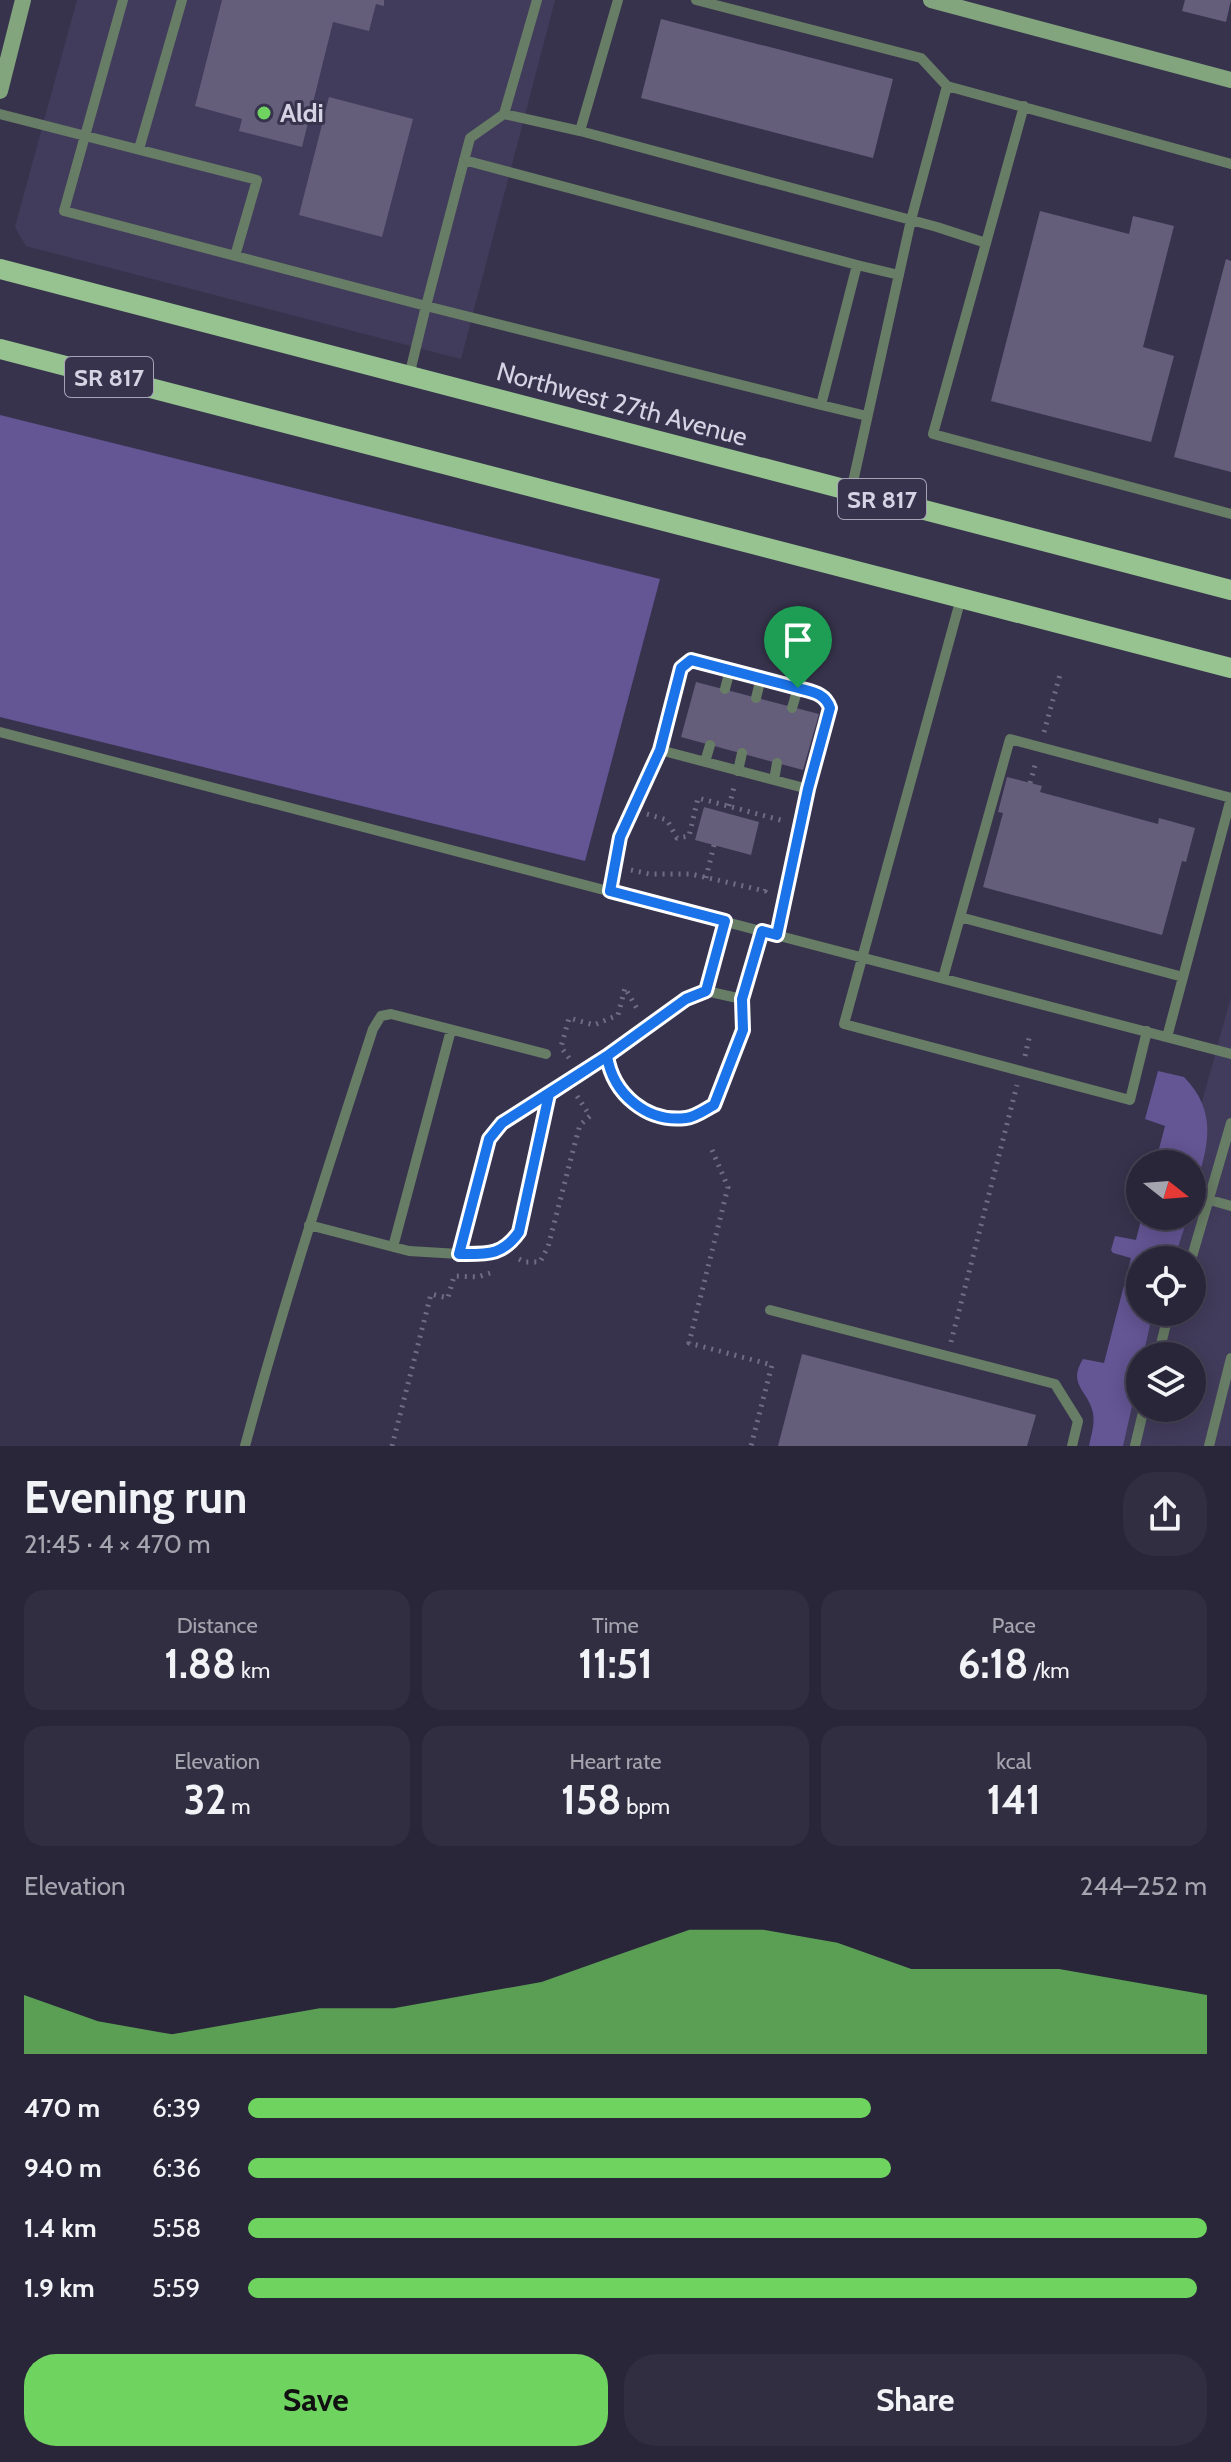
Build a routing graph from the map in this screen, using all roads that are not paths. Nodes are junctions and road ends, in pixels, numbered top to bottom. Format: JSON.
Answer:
{"nodes":[{"id":1,"x":23,"y":0,"type":"edge"},
{"id":2,"x":123,"y":0,"type":"edge"},
{"id":3,"x":182,"y":0,"type":"edge"},
{"id":4,"x":537,"y":0,"type":"edge"},
{"id":5,"x":618,"y":0,"type":"edge"},
{"id":6,"x":696,"y":0,"type":"edge"},
{"id":7,"x":931,"y":0,"type":"edge"},
{"id":8,"x":1231,"y":80,"type":"edge"},
{"id":9,"x":947,"y":86,"type":"junction"},
{"id":10,"x":0,"y":91,"type":"edge"},
{"id":11,"x":1024,"y":106,"type":"junction"},
{"id":12,"x":0,"y":114,"type":"edge"},
{"id":13,"x":504,"y":114,"type":"junction"},
{"id":14,"x":580,"y":131,"type":"junction"},
{"id":15,"x":85,"y":136,"type":"junction"},
{"id":16,"x":139,"y":149,"type":"junction"},
{"id":17,"x":464,"y":160,"type":"junction"},
{"id":18,"x":1231,"y":164,"type":"edge"},
{"id":19,"x":911,"y":220,"type":"junction"},
{"id":20,"x":986,"y":243,"type":"junction"},
{"id":21,"x":235,"y":256,"type":"junction"},
{"id":22,"x":857,"y":265,"type":"junction"},
{"id":23,"x":0,"y":269,"type":"edge"},
{"id":24,"x":899,"y":275,"type":"junction"},
{"id":25,"x":426,"y":306,"type":"junction"},
{"id":26,"x":0,"y":349,"type":"edge"},
{"id":27,"x":409,"y":376,"type":"junction"},
{"id":28,"x":821,"y":405,"type":"junction"},
{"id":29,"x":867,"y":416,"type":"junction"},
{"id":30,"x":851,"y":491,"type":"junction"},
{"id":31,"x":1231,"y":514,"type":"edge"},
{"id":32,"x":1231,"y":590,"type":"edge"},
{"id":33,"x":961,"y":598,"type":"junction"},
{"id":34,"x":1231,"y":668,"type":"edge"},
{"id":35,"x":730,"y":670,"type":"junction"},
{"id":36,"x":761,"y":678,"type":"junction"},
{"id":37,"x":798,"y":688,"type":"junction"},
{"id":38,"x":725,"y":689,"type":"dead end"},
{"id":39,"x":756,"y":698,"type":"dead end"},
{"id":40,"x":792,"y":708,"type":"dead end"},
{"id":41,"x":0,"y":732,"type":"edge"},
{"id":42,"x":710,"y":745,"type":"dead end"},
{"id":43,"x":660,"y":750,"type":"junction"},
{"id":44,"x":742,"y":753,"type":"dead end"},
{"id":45,"x":705,"y":762,"type":"junction"},
{"id":46,"x":777,"y":763,"type":"dead end"},
{"id":47,"x":738,"y":771,"type":"junction"},
{"id":48,"x":774,"y":780,"type":"junction"},
{"id":49,"x":808,"y":789,"type":"junction"},
{"id":50,"x":610,"y":891,"type":"junction"},
{"id":51,"x":960,"y":917,"type":"junction"},
{"id":52,"x":725,"y":921,"type":"junction"},
{"id":53,"x":762,"y":931,"type":"junction"},
{"id":54,"x":777,"y":935,"type":"junction"},
{"id":55,"x":864,"y":957,"type":"junction"},
{"id":56,"x":1183,"y":977,"type":"junction"},
{"id":57,"x":943,"y":978,"type":"junction"},
{"id":58,"x":706,"y":991,"type":"junction"},
{"id":59,"x":742,"y":999,"type":"junction"},
{"id":60,"x":451,"y":1030,"type":"junction"},
{"id":61,"x":1147,"y":1031,"type":"junction"},
{"id":62,"x":1167,"y":1037,"type":"junction"},
{"id":63,"x":546,"y":1054,"type":"dead end"},
{"id":64,"x":1231,"y":1054,"type":"edge"},
{"id":65,"x":607,"y":1056,"type":"junction"},
{"id":66,"x":549,"y":1094,"type":"junction"},
{"id":67,"x":1231,"y":1123,"type":"edge"},
{"id":68,"x":1210,"y":1200,"type":"junction"},
{"id":69,"x":1231,"y":1206,"type":"edge"},
{"id":70,"x":309,"y":1225,"type":"junction"},
{"id":71,"x":1195,"y":1246,"type":"edge"},
{"id":72,"x":393,"y":1247,"type":"junction"},
{"id":73,"x":459,"y":1254,"type":"junction"},
{"id":74,"x":770,"y":1310,"type":"dead end"},
{"id":75,"x":1231,"y":1358,"type":"edge"},
{"id":76,"x":1141,"y":1422,"type":"edge"},
{"id":77,"x":245,"y":1446,"type":"edge"},
{"id":78,"x":1072,"y":1446,"type":"edge"},
{"id":79,"x":1135,"y":1446,"type":"edge"},
{"id":80,"x":1209,"y":1446,"type":"edge"}],
"edges":[{"from":1,"to":10,"type":"street"},
{"from":2,"to":15,"type":"lane"},
{"from":3,"to":16,"type":"lane"},
{"from":4,"to":13,"type":"lane"},
{"from":5,"to":14,"type":"lane"},
{"from":6,"to":9,"type":"lane"},
{"from":7,"to":8,"type":"street"},
{"from":9,"to":11,"type":"lane"},
{"from":9,"to":19,"type":"lane"},
{"from":11,"to":18,"type":"lane"},
{"from":11,"to":20,"type":"lane"},
{"from":12,"to":15,"type":"lane"},
{"from":13,"to":14,"type":"lane"},
{"from":13,"to":17,"type":"lane"},
{"from":14,"to":19,"type":"lane"},
{"from":15,"to":16,"type":"lane"},
{"from":15,"to":21,"type":"lane"},
{"from":16,"to":21,"type":"lane"},
{"from":17,"to":22,"type":"lane"},
{"from":17,"to":25,"type":"lane"},
{"from":19,"to":20,"type":"lane"},
{"from":19,"to":24,"type":"lane"},
{"from":20,"to":31,"type":"lane"},
{"from":21,"to":25,"type":"lane"},
{"from":22,"to":24,"type":"lane"},
{"from":22,"to":28,"type":"lane"},
{"from":23,"to":27,"type":"main road","name":"Northwest 27th Avenue","number":"SR 817"},
{"from":24,"to":29,"type":"lane"},
{"from":25,"to":27,"type":"lane"},
{"from":25,"to":28,"type":"lane"},
{"from":26,"to":33,"type":"main road","number":"SR 817"},
{"from":27,"to":30,"type":"main road","name":"Northwest 27th Avenue","number":"SR 817"},
{"from":28,"to":29,"type":"lane"},
{"from":29,"to":30,"type":"lane"},
{"from":30,"to":32,"type":"main road","name":"Northwest 27th Avenue","number":"SR 817"},
{"from":33,"to":34,"type":"main road","number":"SR 817"},
{"from":33,"to":55,"type":"lane"},
{"from":35,"to":36,"type":"lane"},
{"from":35,"to":38,"type":"lane"},
{"from":35,"to":43,"type":"lane"},
{"from":36,"to":37,"type":"lane"},
{"from":36,"to":39,"type":"lane"},
{"from":37,"to":40,"type":"lane"},
{"from":37,"to":49,"type":"lane"},
{"from":41,"to":50,"type":"lane"},
{"from":42,"to":45,"type":"lane"},
{"from":43,"to":45,"type":"lane"},
{"from":43,"to":50,"type":"lane"},
{"from":44,"to":47,"type":"lane"},
{"from":45,"to":47,"type":"lane"},
{"from":46,"to":48,"type":"lane"},
{"from":47,"to":48,"type":"lane"},
{"from":48,"to":49,"type":"lane"},
{"from":49,"to":54,"type":"lane"},
{"from":50,"to":52,"type":"lane"},
{"from":51,"to":56,"type":"lane"},
{"from":51,"to":56,"type":"lane"},
{"from":51,"to":57,"type":"lane"},
{"from":52,"to":53,"type":"lane"},
{"from":52,"to":58,"type":"lane"},
{"from":53,"to":54,"type":"lane"},
{"from":53,"to":59,"type":"lane"},
{"from":54,"to":55,"type":"lane"},
{"from":55,"to":57,"type":"lane"},
{"from":55,"to":61,"type":"lane"},
{"from":56,"to":62,"type":"lane"},
{"from":57,"to":61,"type":"lane"},
{"from":58,"to":59,"type":"lane"},
{"from":58,"to":65,"type":"lane"},
{"from":59,"to":65,"type":"lane"},
{"from":60,"to":63,"type":"lane"},
{"from":60,"to":70,"type":"lane"},
{"from":60,"to":72,"type":"lane"},
{"from":61,"to":62,"type":"lane"},
{"from":62,"to":64,"type":"lane"},
{"from":65,"to":66,"type":"lane"},
{"from":66,"to":73,"type":"lane"},
{"from":66,"to":73,"type":"lane"},
{"from":67,"to":68,"type":"lane"},
{"from":68,"to":69,"type":"lane"},
{"from":68,"to":71,"type":"lane"},
{"from":70,"to":72,"type":"lane"},
{"from":70,"to":77,"type":"lane"},
{"from":72,"to":73,"type":"lane"},
{"from":74,"to":78,"type":"lane"},
{"from":75,"to":80,"type":"lane"},
{"from":76,"to":79,"type":"lane"}]}
